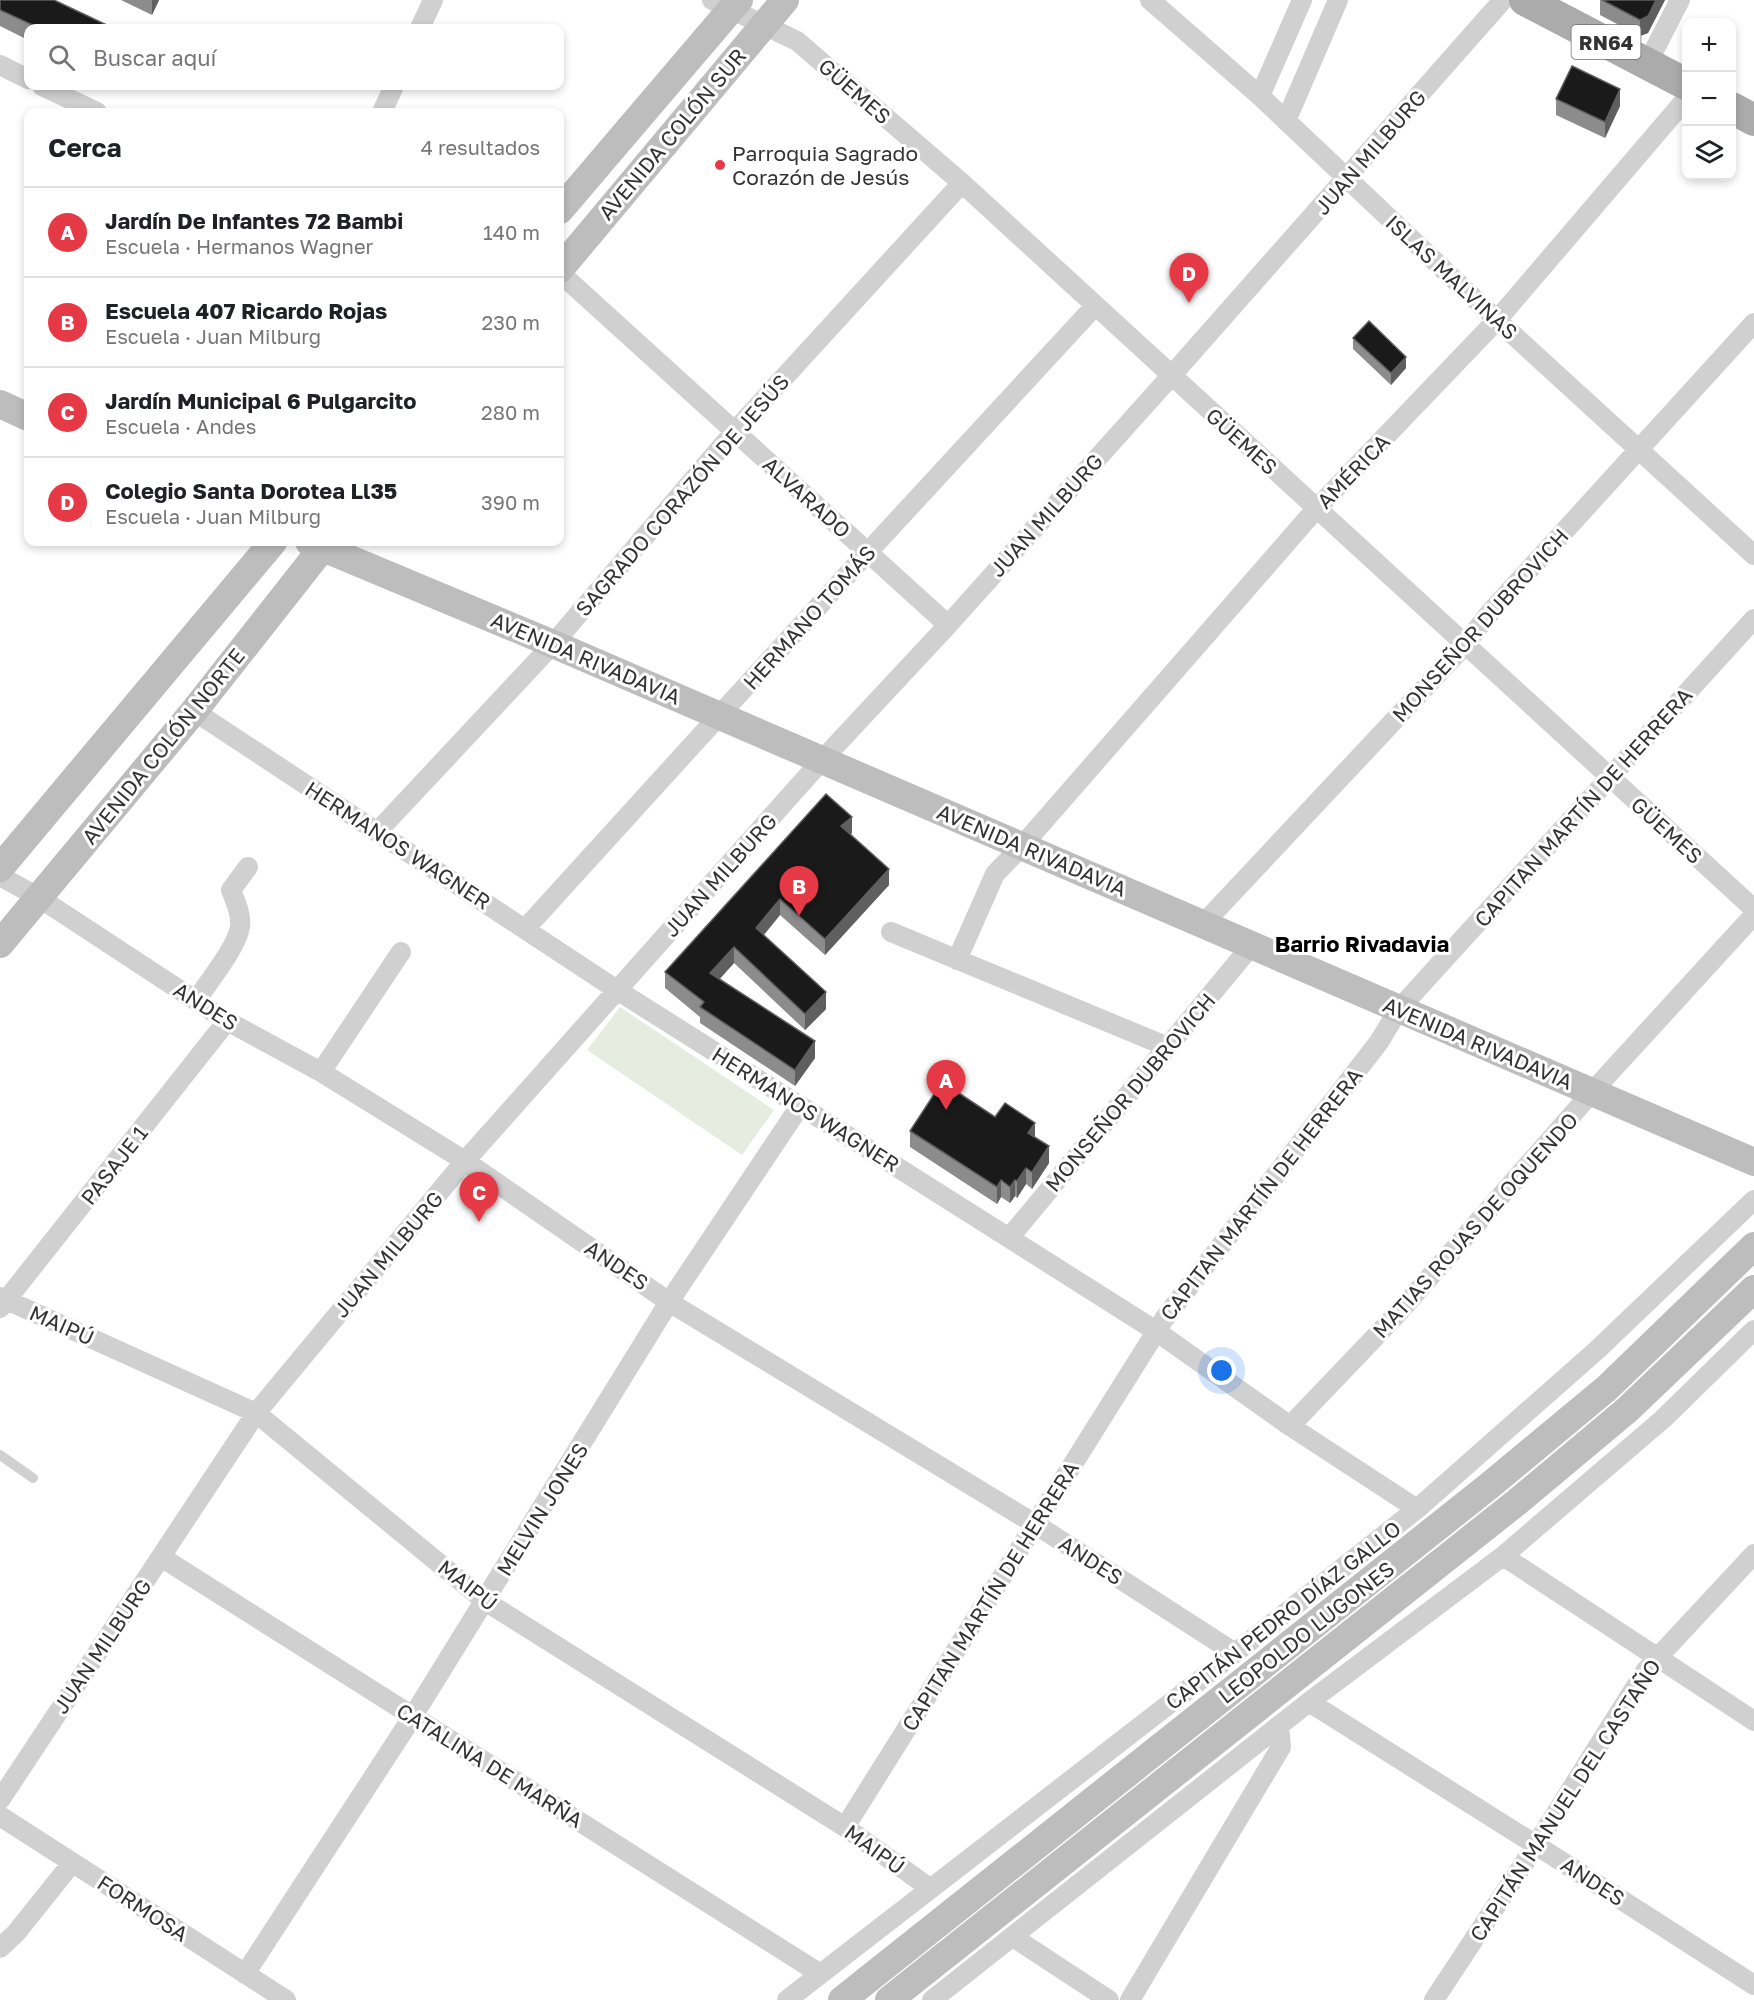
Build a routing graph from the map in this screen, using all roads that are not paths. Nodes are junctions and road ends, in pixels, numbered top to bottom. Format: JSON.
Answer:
{"nodes":[{"id":1,"x":433,"y":0,"type":"edge"},
{"id":2,"x":785,"y":0,"type":"edge"},
{"id":3,"x":1150,"y":0,"type":"edge"},
{"id":4,"x":1302,"y":0,"type":"edge"},
{"id":5,"x":1338,"y":0,"type":"edge"},
{"id":6,"x":1503,"y":0,"type":"edge"},
{"id":7,"x":1526,"y":0,"type":"edge"},
{"id":8,"x":1680,"y":0,"type":"edge"},
{"id":9,"x":727,"y":3,"type":"edge"},
{"id":10,"x":422,"y":24,"type":"edge"},
{"id":11,"x":764,"y":24,"type":"junction"},
{"id":12,"x":1647,"y":64,"type":"junction"},
{"id":13,"x":0,"y":65,"type":"edge"},
{"id":14,"x":24,"y":77,"type":"edge"},
{"id":15,"x":1682,"y":82,"type":"edge"},
{"id":16,"x":51,"y":90,"type":"edge"},
{"id":17,"x":392,"y":90,"type":"edge"},
{"id":18,"x":1260,"y":96,"type":"junction"},
{"id":19,"x":1682,"y":104,"type":"edge"},
{"id":20,"x":89,"y":108,"type":"edge"},
{"id":21,"x":384,"y":108,"type":"edge"},
{"id":22,"x":1736,"y":111,"type":"edge"},
{"id":23,"x":1754,"y":120,"type":"edge"},
{"id":24,"x":1286,"y":121,"type":"junction"},
{"id":25,"x":1347,"y":178,"type":"junction"},
{"id":26,"x":962,"y":183,"type":"junction"},
{"id":27,"x":564,"y":205,"type":"edge"},
{"id":28,"x":564,"y":266,"type":"edge"},
{"id":29,"x":564,"y":275,"type":"edge"},
{"id":30,"x":1095,"y":306,"type":"junction"},
{"id":31,"x":1497,"y":320,"type":"junction"},
{"id":32,"x":1754,"y":323,"type":"edge"},
{"id":33,"x":1171,"y":376,"type":"junction"},
{"id":34,"x":0,"y":404,"type":"edge"},
{"id":35,"x":24,"y":415,"type":"edge"},
{"id":36,"x":734,"y":432,"type":"junction"},
{"id":37,"x":1639,"y":450,"type":"junction"},
{"id":38,"x":1316,"y":509,"type":"junction"},
{"id":39,"x":270,"y":546,"type":"edge"},
{"id":40,"x":318,"y":546,"type":"edge"},
{"id":41,"x":327,"y":546,"type":"edge"},
{"id":42,"x":868,"y":552,"type":"junction"},
{"id":43,"x":1754,"y":555,"type":"edge"},
{"id":44,"x":1754,"y":619,"type":"edge"},
{"id":45,"x":948,"y":625,"type":"junction"},
{"id":46,"x":553,"y":644,"type":"junction"},
{"id":47,"x":1465,"y":645,"type":"junction"},
{"id":48,"x":194,"y":711,"type":"junction"},
{"id":49,"x":719,"y":716,"type":"junction"},
{"id":50,"x":822,"y":760,"type":"junction"},
{"id":51,"x":1611,"y":778,"type":"junction"},
{"id":52,"x":377,"y":832,"type":"junction"},
{"id":53,"x":1022,"y":846,"type":"junction"},
{"id":54,"x":248,"y":867,"type":"dead end"},
{"id":55,"x":0,"y":868,"type":"edge"},
{"id":56,"x":0,"y":876,"type":"edge"},
{"id":57,"x":38,"y":897,"type":"junction"},
{"id":58,"x":1754,"y":909,"type":"edge"},
{"id":59,"x":1754,"y":915,"type":"edge"},
{"id":60,"x":1203,"y":924,"type":"junction"},
{"id":61,"x":525,"y":929,"type":"junction"},
{"id":62,"x":891,"y":932,"type":"dead end"},
{"id":63,"x":0,"y":944,"type":"edge"},
{"id":64,"x":1252,"y":945,"type":"junction"},
{"id":65,"x":400,"y":952,"type":"dead end"},
{"id":66,"x":957,"y":960,"type":"junction"},
{"id":67,"x":617,"y":990,"type":"junction"},
{"id":68,"x":196,"y":1000,"type":"junction"},
{"id":69,"x":1399,"y":1009,"type":"junction"},
{"id":70,"x":227,"y":1021,"type":"junction"},
{"id":71,"x":1167,"y":1047,"type":"junction"},
{"id":72,"x":321,"y":1072,"type":"junction"},
{"id":73,"x":1592,"y":1092,"type":"junction"},
{"id":74,"x":800,"y":1106,"type":"junction"},
{"id":75,"x":465,"y":1161,"type":"junction"},
{"id":76,"x":1754,"y":1162,"type":"edge"},
{"id":77,"x":1754,"y":1200,"type":"edge"},
{"id":78,"x":1009,"y":1238,"type":"junction"},
{"id":79,"x":1754,"y":1246,"type":"edge"},
{"id":80,"x":1754,"y":1289,"type":"edge"},
{"id":81,"x":2,"y":1302,"type":"edge"},
{"id":82,"x":669,"y":1302,"type":"junction"},
{"id":83,"x":1754,"y":1330,"type":"edge"},
{"id":84,"x":1156,"y":1331,"type":"junction"},
{"id":85,"x":256,"y":1413,"type":"junction"},
{"id":86,"x":1290,"y":1426,"type":"junction"},
{"id":87,"x":0,"y":1455,"type":"edge"},
{"id":88,"x":33,"y":1478,"type":"dead end"},
{"id":89,"x":1417,"y":1509,"type":"junction"},
{"id":90,"x":1035,"y":1524,"type":"junction"},
{"id":91,"x":1754,"y":1554,"type":"edge"},
{"id":92,"x":1503,"y":1556,"type":"junction"},
{"id":93,"x":161,"y":1557,"type":"junction"},
{"id":94,"x":485,"y":1601,"type":"junction"},
{"id":95,"x":1235,"y":1653,"type":"junction"},
{"id":96,"x":1657,"y":1658,"type":"junction"},
{"id":97,"x":1309,"y":1702,"type":"junction"},
{"id":98,"x":413,"y":1716,"type":"junction"},
{"id":99,"x":1754,"y":1721,"type":"edge"},
{"id":100,"x":1279,"y":1726,"type":"junction"},
{"id":101,"x":0,"y":1800,"type":"edge"},
{"id":102,"x":0,"y":1816,"type":"edge"},
{"id":103,"x":845,"y":1827,"type":"junction"},
{"id":104,"x":1536,"y":1845,"type":"junction"},
{"id":105,"x":72,"y":1863,"type":"junction"},
{"id":106,"x":931,"y":1889,"type":"junction"},
{"id":107,"x":1014,"y":1937,"type":"junction"},
{"id":108,"x":0,"y":1948,"type":"edge"},
{"id":109,"x":819,"y":1973,"type":"junction"},
{"id":110,"x":245,"y":1974,"type":"junction"},
{"id":111,"x":1754,"y":1985,"type":"edge"},
{"id":112,"x":286,"y":2000,"type":"edge"},
{"id":113,"x":787,"y":2000,"type":"edge"},
{"id":114,"x":842,"y":2000,"type":"edge"},
{"id":115,"x":888,"y":2000,"type":"edge"},
{"id":116,"x":932,"y":2000,"type":"edge"},
{"id":117,"x":1109,"y":2000,"type":"edge"},
{"id":118,"x":1130,"y":2000,"type":"edge"},
{"id":119,"x":1434,"y":2000,"type":"edge"}],
"edges":[{"from":1,"to":10,"type":"street"},
{"from":2,"to":11,"type":"main road","name":"AVENIDA COLÓN SUR"},
{"from":3,"to":18,"type":"street","name":"ISLAS MALVINAS"},
{"from":4,"to":18,"type":"street"},
{"from":5,"to":24,"type":"street"},
{"from":6,"to":25,"type":"street","name":"JUAN MILBURG"},
{"from":7,"to":12,"type":"main road","number":"RN64"},
{"from":8,"to":12,"type":"street"},
{"from":9,"to":11,"type":"street","name":"GÜEMES"},
{"from":9,"to":27,"type":"main road","name":"AVENIDA COLÓN SUR"},
{"from":11,"to":26,"type":"street","name":"GÜEMES"},
{"from":11,"to":28,"type":"main road","name":"AVENIDA COLÓN SUR"},
{"from":12,"to":15,"type":"main road","number":"RN64"},
{"from":13,"to":14,"type":"street"},
{"from":16,"to":20,"type":"street"},
{"from":17,"to":21,"type":"street"},
{"from":18,"to":24,"type":"street","name":"ISLAS MALVINAS"},
{"from":19,"to":31,"type":"street","name":"AMÉRICA"},
{"from":22,"to":23,"type":"main road"},
{"from":24,"to":25,"type":"street","name":"ISLAS MALVINAS"},
{"from":25,"to":31,"type":"street","name":"ISLAS MALVINAS"},
{"from":25,"to":33,"type":"street","name":"JUAN MILBURG"},
{"from":26,"to":30,"type":"street","name":"GÜEMES"},
{"from":26,"to":36,"type":"street","name":"SAGRADO CORAZÓN DE JESÚS"},
{"from":29,"to":36,"type":"street","name":"ALVARADO"},
{"from":30,"to":33,"type":"street","name":"GÜEMES"},
{"from":30,"to":42,"type":"street","name":"HERMANO TOMÁS"},
{"from":31,"to":37,"type":"street","name":"ISLAS MALVINAS"},
{"from":31,"to":38,"type":"street","name":"AMÉRICA"},
{"from":32,"to":37,"type":"street","name":"MONSEÑOR DUBROVICH"},
{"from":33,"to":38,"type":"street","name":"GÜEMES"},
{"from":33,"to":45,"type":"street","name":"JUAN MILBURG"},
{"from":34,"to":35,"type":"main road"},
{"from":36,"to":42,"type":"street","name":"ALVARADO"},
{"from":36,"to":46,"type":"street","name":"SAGRADO CORAZÓN DE JESÚS"},
{"from":37,"to":43,"type":"street","name":"ISLAS MALVINAS"},
{"from":37,"to":47,"type":"street","name":"MONSEÑOR DUBROVICH"},
{"from":38,"to":47,"type":"street","name":"GÜEMES"},
{"from":38,"to":53,"type":"street","name":"AMÉRICA"},
{"from":39,"to":55,"type":"main road"},
{"from":40,"to":48,"type":"main road","name":"AVENIDA COLÓN NORTE"},
{"from":41,"to":46,"type":"main road","name":"AVENIDA RIVADAVIA"},
{"from":42,"to":45,"type":"street","name":"ALVARADO"},
{"from":42,"to":49,"type":"street","name":"HERMANO TOMÁS"},
{"from":44,"to":51,"type":"street","name":"CAPITAN MARTÍN DE HERRERA"},
{"from":45,"to":50,"type":"street","name":"JUAN MILBURG"},
{"from":46,"to":49,"type":"main road","name":"AVENIDA RIVADAVIA"},
{"from":46,"to":52,"type":"street","name":"SAGRADO CORAZÓN DE JESÚS"},
{"from":47,"to":51,"type":"street","name":"GÜEMES"},
{"from":47,"to":60,"type":"street","name":"MONSEÑOR DUBROVICH"},
{"from":48,"to":52,"type":"street","name":"HERMANOS WAGNER"},
{"from":48,"to":57,"type":"main road","name":"AVENIDA COLÓN NORTE"},
{"from":49,"to":50,"type":"main road","name":"AVENIDA RIVADAVIA"},
{"from":49,"to":61,"type":"street","name":"HERMANO TOMÁS"},
{"from":50,"to":53,"type":"main road","name":"AVENIDA RIVADAVIA"},
{"from":50,"to":67,"type":"street","name":"JUAN MILBURG"},
{"from":51,"to":58,"type":"street","name":"GÜEMES"},
{"from":51,"to":69,"type":"street","name":"CAPITAN MARTÍN DE HERRERA"},
{"from":52,"to":61,"type":"street","name":"HERMANOS WAGNER"},
{"from":53,"to":60,"type":"main road","name":"AVENIDA RIVADAVIA"},
{"from":53,"to":66,"type":"street"},
{"from":54,"to":68,"type":"street"},
{"from":56,"to":57,"type":"street","name":"ANDES"},
{"from":57,"to":63,"type":"main road","name":"AVENIDA COLÓN NORTE"},
{"from":57,"to":68,"type":"street","name":"ANDES"},
{"from":59,"to":73,"type":"street","name":"MATIAS ROJAS DE OQUENDO"},
{"from":60,"to":64,"type":"main road","name":"AVENIDA RIVADAVIA"},
{"from":61,"to":67,"type":"street","name":"HERMANOS WAGNER"},
{"from":62,"to":66,"type":"street"},
{"from":64,"to":69,"type":"main road","name":"AVENIDA RIVADAVIA"},
{"from":64,"to":71,"type":"street","name":"MONSEÑOR DUBROVICH"},
{"from":65,"to":72,"type":"street"},
{"from":66,"to":71,"type":"street"},
{"from":67,"to":74,"type":"street","name":"HERMANOS WAGNER"},
{"from":67,"to":75,"type":"street","name":"JUAN MILBURG"},
{"from":68,"to":70,"type":"street","name":"ANDES"},
{"from":69,"to":73,"type":"main road","name":"AVENIDA RIVADAVIA"},
{"from":69,"to":84,"type":"street","name":"CAPITAN MARTÍN DE HERRERA"},
{"from":70,"to":72,"type":"street","name":"ANDES"},
{"from":70,"to":81,"type":"street","name":"PASAJE 1"},
{"from":71,"to":78,"type":"street","name":"MONSEÑOR DUBROVICH"},
{"from":72,"to":75,"type":"street","name":"ANDES"},
{"from":73,"to":76,"type":"main road","name":"AVENIDA RIVADAVIA"},
{"from":73,"to":86,"type":"street","name":"MATIAS ROJAS DE OQUENDO"},
{"from":74,"to":78,"type":"street","name":"HERMANOS WAGNER"},
{"from":74,"to":82,"type":"street","name":"MELVIN JONES"},
{"from":75,"to":82,"type":"street","name":"ANDES"},
{"from":75,"to":85,"type":"street","name":"JUAN MILBURG"},
{"from":77,"to":89,"type":"street","name":"CAPITÁN PEDRO DÍAZ GALLO"},
{"from":78,"to":84,"type":"street","name":"HERMANOS WAGNER"},
{"from":79,"to":114,"type":"main road","name":"LEOPOLDO LUGONES"},
{"from":80,"to":115,"type":"main road","name":"LEOPOLDO LUGONES"},
{"from":81,"to":85,"type":"street","name":"MAIPÚ"},
{"from":82,"to":90,"type":"street","name":"ANDES"},
{"from":82,"to":94,"type":"street","name":"MELVIN JONES"},
{"from":83,"to":92,"type":"street"},
{"from":84,"to":86,"type":"street","name":"HERMANOS WAGNER"},
{"from":84,"to":90,"type":"street","name":"CAPITAN MARTÍN DE HERRERA"},
{"from":85,"to":93,"type":"street","name":"JUAN MILBURG"},
{"from":85,"to":94,"type":"street","name":"MAIPÚ"},
{"from":86,"to":89,"type":"street","name":"HERMANOS WAGNER"},
{"from":87,"to":88,"type":"lane"},
{"from":89,"to":95,"type":"street","name":"CAPITÁN PEDRO DÍAZ GALLO"},
{"from":90,"to":95,"type":"street","name":"ANDES"},
{"from":90,"to":103,"type":"street","name":"CAPITAN MARTÍN DE HERRERA"},
{"from":91,"to":96,"type":"street","name":"CAPITÁN MANUEL DEL CASTAÑO"},
{"from":92,"to":96,"type":"street"},
{"from":92,"to":97,"type":"street"},
{"from":93,"to":98,"type":"street","name":"CATALINA DE MARÑA"},
{"from":93,"to":101,"type":"street","name":"JUAN MILBURG"},
{"from":94,"to":98,"type":"street","name":"MELVIN JONES"},
{"from":94,"to":103,"type":"street","name":"MAIPÚ"},
{"from":95,"to":106,"type":"street","name":"CAPITÁN PEDRO DÍAZ GALLO"},
{"from":96,"to":99,"type":"street"},
{"from":96,"to":104,"type":"street","name":"CAPITÁN MANUEL DEL CASTAÑO"},
{"from":97,"to":100,"type":"street"},
{"from":97,"to":104,"type":"street","name":"ANDES"},
{"from":98,"to":109,"type":"street","name":"CATALINA DE MARÑA"},
{"from":98,"to":110,"type":"street","name":"MELVIN JONES"},
{"from":100,"to":107,"type":"street"},
{"from":100,"to":118,"type":"street"},
{"from":102,"to":105,"type":"street","name":"FORMOSA"},
{"from":103,"to":106,"type":"street","name":"MAIPÚ"},
{"from":104,"to":111,"type":"street","name":"ANDES"},
{"from":104,"to":119,"type":"street","name":"CAPITÁN MANUEL DEL CASTAÑO"},
{"from":105,"to":108,"type":"street"},
{"from":105,"to":110,"type":"street","name":"FORMOSA"},
{"from":106,"to":109,"type":"street","name":"CAPITÁN PEDRO DÍAZ GALLO"},
{"from":107,"to":116,"type":"street"},
{"from":107,"to":117,"type":"street"},
{"from":109,"to":113,"type":"street","name":"CAPITÁN PEDRO DÍAZ GALLO"},
{"from":110,"to":112,"type":"street","name":"FORMOSA"}]}
